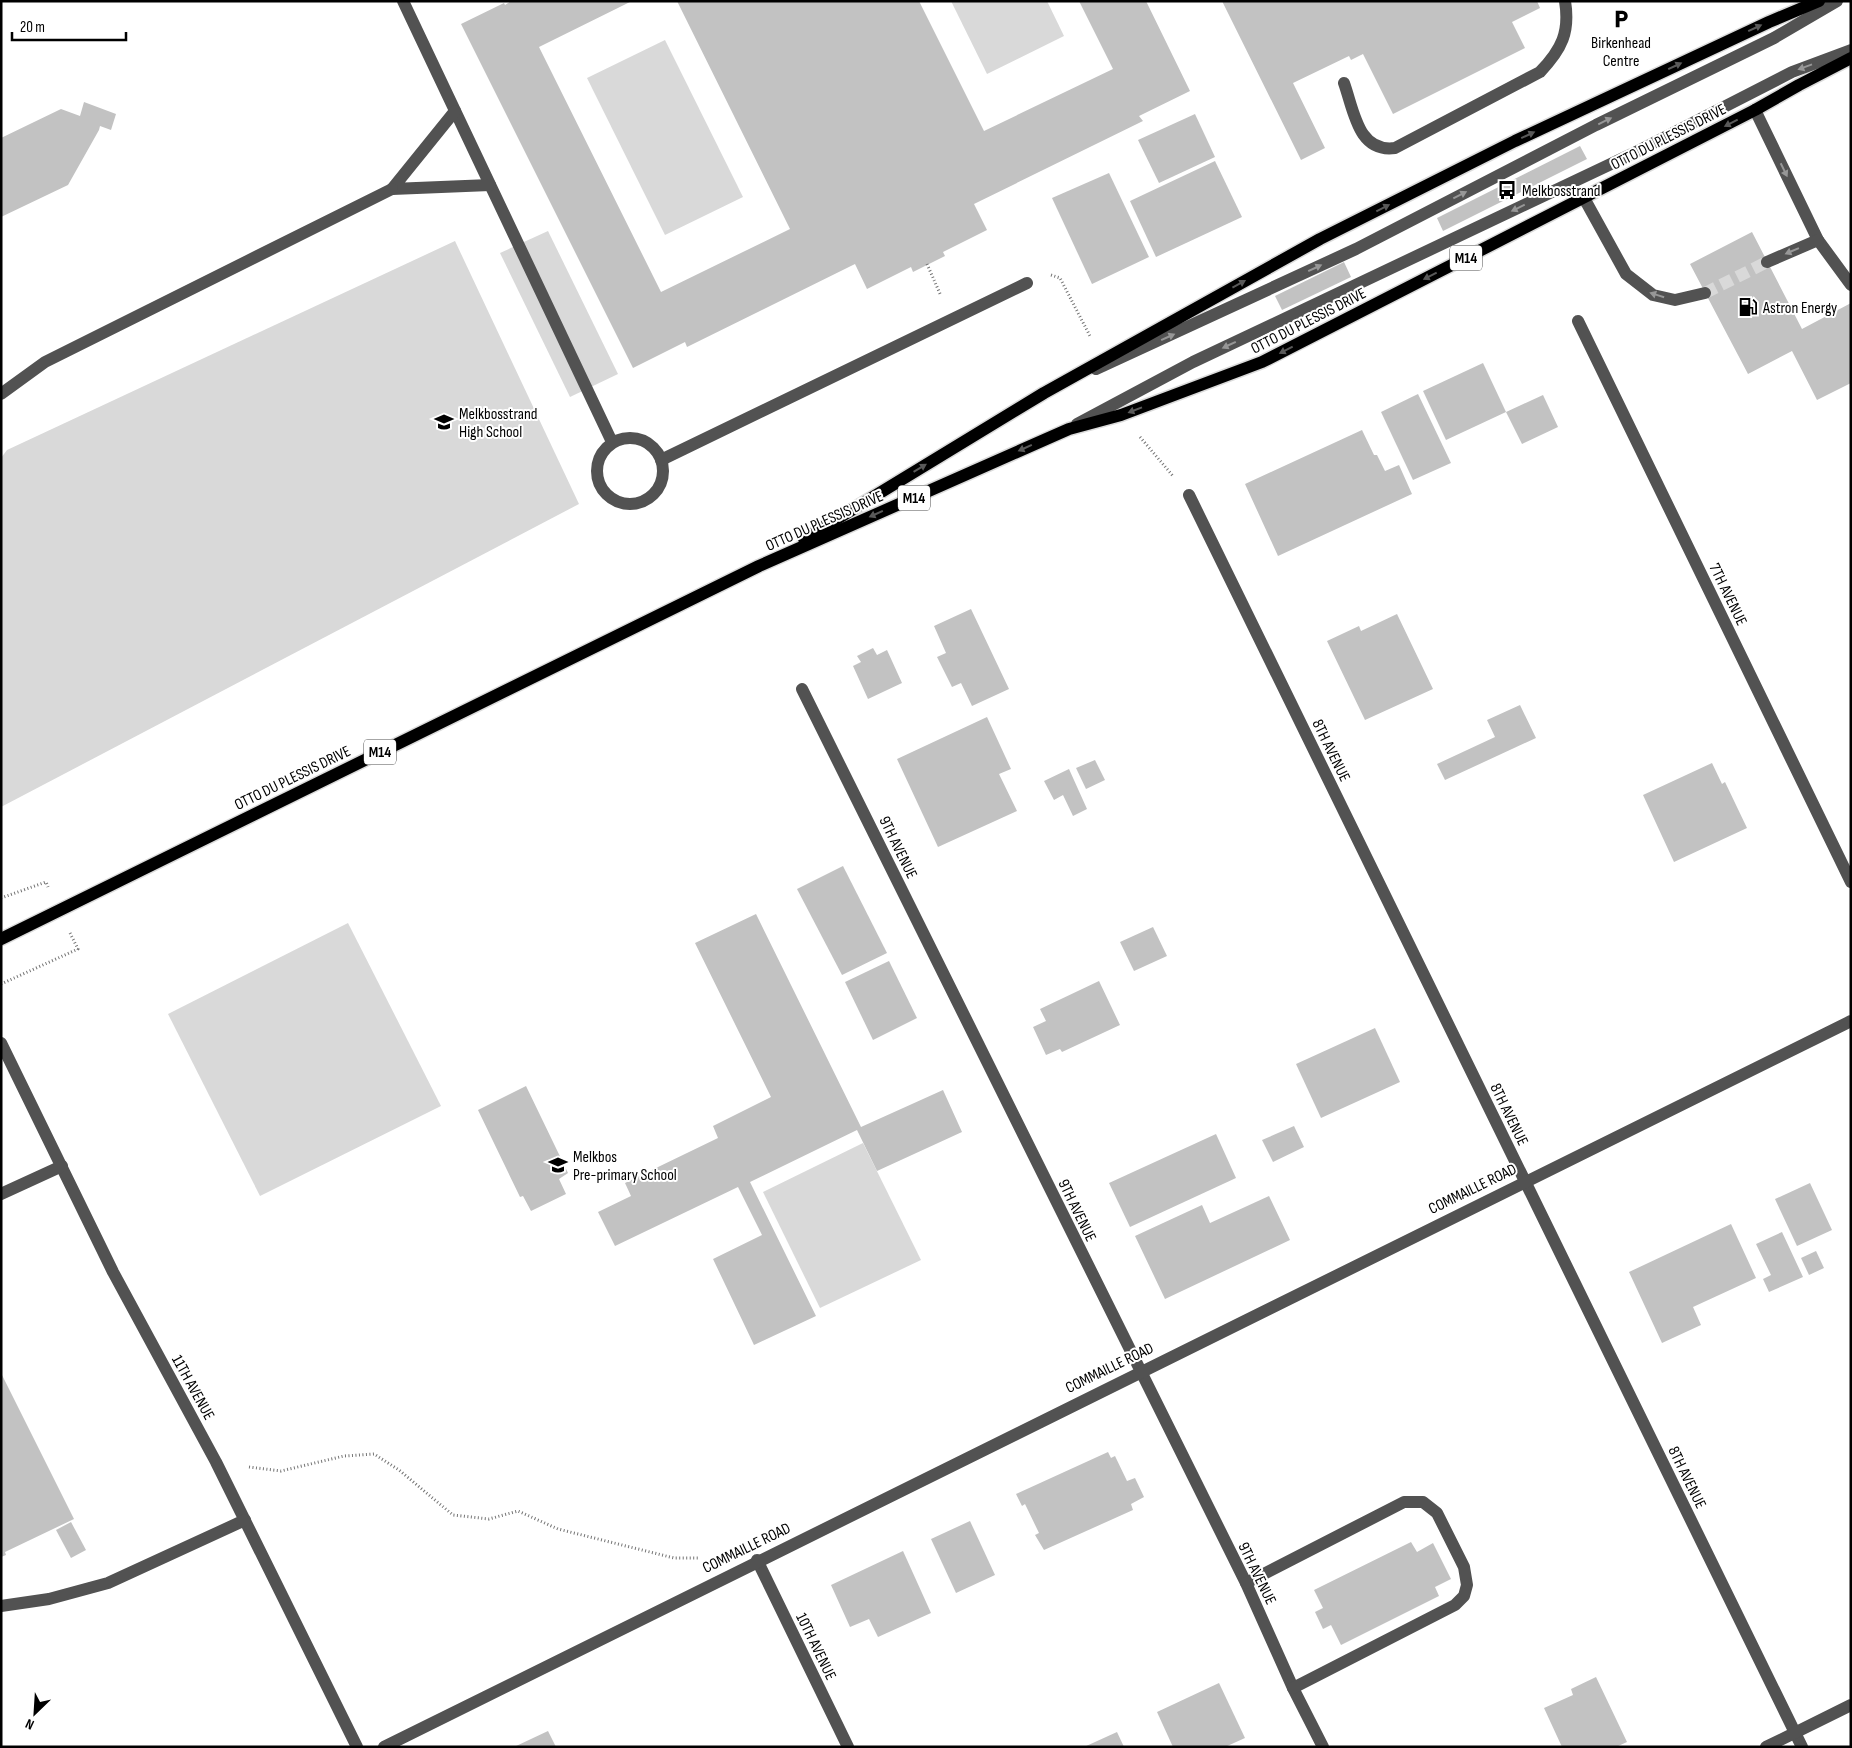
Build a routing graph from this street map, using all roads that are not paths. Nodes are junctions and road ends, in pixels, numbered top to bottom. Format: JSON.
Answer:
{"nodes":[{"id":1,"x":403,"y":1,"type":"edge"},
{"id":2,"x":1565,"y":1,"type":"edge"},
{"id":3,"x":1819,"y":1,"type":"edge"},
{"id":4,"x":1837,"y":1,"type":"edge"},
{"id":5,"x":1851,"y":50,"type":"edge"},
{"id":6,"x":1851,"y":58,"type":"edge"},
{"id":7,"x":1344,"y":83,"type":"dead end"},
{"id":8,"x":1755,"y":110,"type":"junction"},
{"id":9,"x":455,"y":111,"type":"junction"},
{"id":10,"x":490,"y":185,"type":"junction"},
{"id":11,"x":392,"y":188,"type":"junction"},
{"id":12,"x":1584,"y":198,"type":"junction"},
{"id":13,"x":1818,"y":240,"type":"junction"},
{"id":14,"x":1767,"y":262,"type":"tunnel mouth"},
{"id":15,"x":1027,"y":283,"type":"road end"},
{"id":16,"x":1851,"y":285,"type":"edge"},
{"id":17,"x":1704,"y":292,"type":"tunnel mouth"},
{"id":18,"x":1578,"y":321,"type":"dead end"},
{"id":19,"x":1044,"y":393,"type":"junction"},
{"id":20,"x":1,"y":394,"type":"edge"},
{"id":21,"x":1069,"y":429,"type":"junction"},
{"id":22,"x":612,"y":442,"type":"junction"},
{"id":23,"x":660,"y":460,"type":"junction"},
{"id":24,"x":1189,"y":495,"type":"road end"},
{"id":25,"x":759,"y":566,"type":"junction"},
{"id":26,"x":802,"y":689,"type":"dead end"},
{"id":27,"x":1851,"y":882,"type":"edge"},
{"id":28,"x":1,"y":939,"type":"edge"},
{"id":29,"x":1851,"y":1021,"type":"edge"},
{"id":30,"x":1,"y":1043,"type":"edge"},
{"id":31,"x":62,"y":1166,"type":"junction"},
{"id":32,"x":1524,"y":1180,"type":"junction"},
{"id":33,"x":1,"y":1194,"type":"edge"},
{"id":34,"x":1139,"y":1371,"type":"junction"},
{"id":35,"x":245,"y":1520,"type":"junction"},
{"id":36,"x":757,"y":1560,"type":"junction"},
{"id":37,"x":1246,"y":1583,"type":"junction"},
{"id":38,"x":1,"y":1606,"type":"edge"},
{"id":39,"x":1293,"y":1688,"type":"junction"},
{"id":40,"x":1851,"y":1705,"type":"edge"},
{"id":41,"x":1795,"y":1732,"type":"junction"},
{"id":42,"x":357,"y":1747,"type":"edge"},
{"id":43,"x":384,"y":1747,"type":"edge"},
{"id":44,"x":848,"y":1747,"type":"edge"},
{"id":45,"x":1323,"y":1747,"type":"edge"},
{"id":46,"x":1766,"y":1747,"type":"edge"},
{"id":47,"x":1802,"y":1747,"type":"edge"}],
"edges":[{"from":1,"to":9,"type":"street"},
{"from":2,"to":7,"type":"street"},
{"from":19,"to":3,"type":"main road","name":"OTTO DU PLESSIS DRIVE","number":"M14","one_way":true},
{"from":19,"to":4,"type":"street","one_way":true},
{"from":5,"to":21,"type":"street","one_way":true},
{"from":6,"to":8,"type":"main road","name":"OTTO DU PLESSIS DRIVE","number":"M14"},
{"from":8,"to":12,"type":"main road","name":"OTTO DU PLESSIS DRIVE","number":"M14","one_way":true},
{"from":8,"to":13,"type":"street","one_way":true},
{"from":9,"to":10,"type":"street"},
{"from":9,"to":11,"type":"street"},
{"from":10,"to":11,"type":"street"},
{"from":10,"to":22,"type":"street"},
{"from":11,"to":20,"type":"street"},
{"from":17,"to":12,"type":"street","one_way":true},
{"from":12,"to":21,"type":"main road","name":"OTTO DU PLESSIS DRIVE","number":"M14","one_way":true},
{"from":13,"to":14,"type":"street","one_way":true},
{"from":13,"to":16,"type":"street"},
{"from":15,"to":23,"type":"street"},
{"from":18,"to":27,"type":"street","name":"7TH AVENUE"},
{"from":25,"to":19,"type":"main road","name":"OTTO DU PLESSIS DRIVE","number":"M14","one_way":true},
{"from":21,"to":25,"type":"main road","name":"OTTO DU PLESSIS DRIVE","number":"M14","one_way":true},
{"from":22,"to":23,"type":"street"},
{"from":22,"to":23,"type":"street"},
{"from":24,"to":32,"type":"street","name":"8TH AVENUE"},
{"from":25,"to":28,"type":"main road","name":"OTTO DU PLESSIS DRIVE","number":"M14"},
{"from":26,"to":34,"type":"street","name":"9TH AVENUE"},
{"from":29,"to":32,"type":"street","name":"COMMAILLE ROAD"},
{"from":30,"to":31,"type":"street","name":"11TH AVENUE"},
{"from":31,"to":33,"type":"street"},
{"from":31,"to":35,"type":"street","name":"11TH AVENUE"},
{"from":32,"to":34,"type":"street","name":"COMMAILLE ROAD"},
{"from":32,"to":41,"type":"street","name":"8TH AVENUE"},
{"from":34,"to":36,"type":"street","name":"COMMAILLE ROAD"},
{"from":34,"to":37,"type":"street","name":"9TH AVENUE"},
{"from":35,"to":38,"type":"street"},
{"from":35,"to":42,"type":"street","name":"11TH AVENUE"},
{"from":36,"to":43,"type":"street","name":"COMMAILLE ROAD"},
{"from":36,"to":44,"type":"street","name":"10TH AVENUE"},
{"from":37,"to":39,"type":"street","name":"9TH AVENUE"},
{"from":37,"to":39,"type":"street"},
{"from":39,"to":45,"type":"street","name":"9TH AVENUE"},
{"from":40,"to":41,"type":"street"},
{"from":41,"to":46,"type":"street"},
{"from":41,"to":47,"type":"street","name":"8TH AVENUE"}]}
